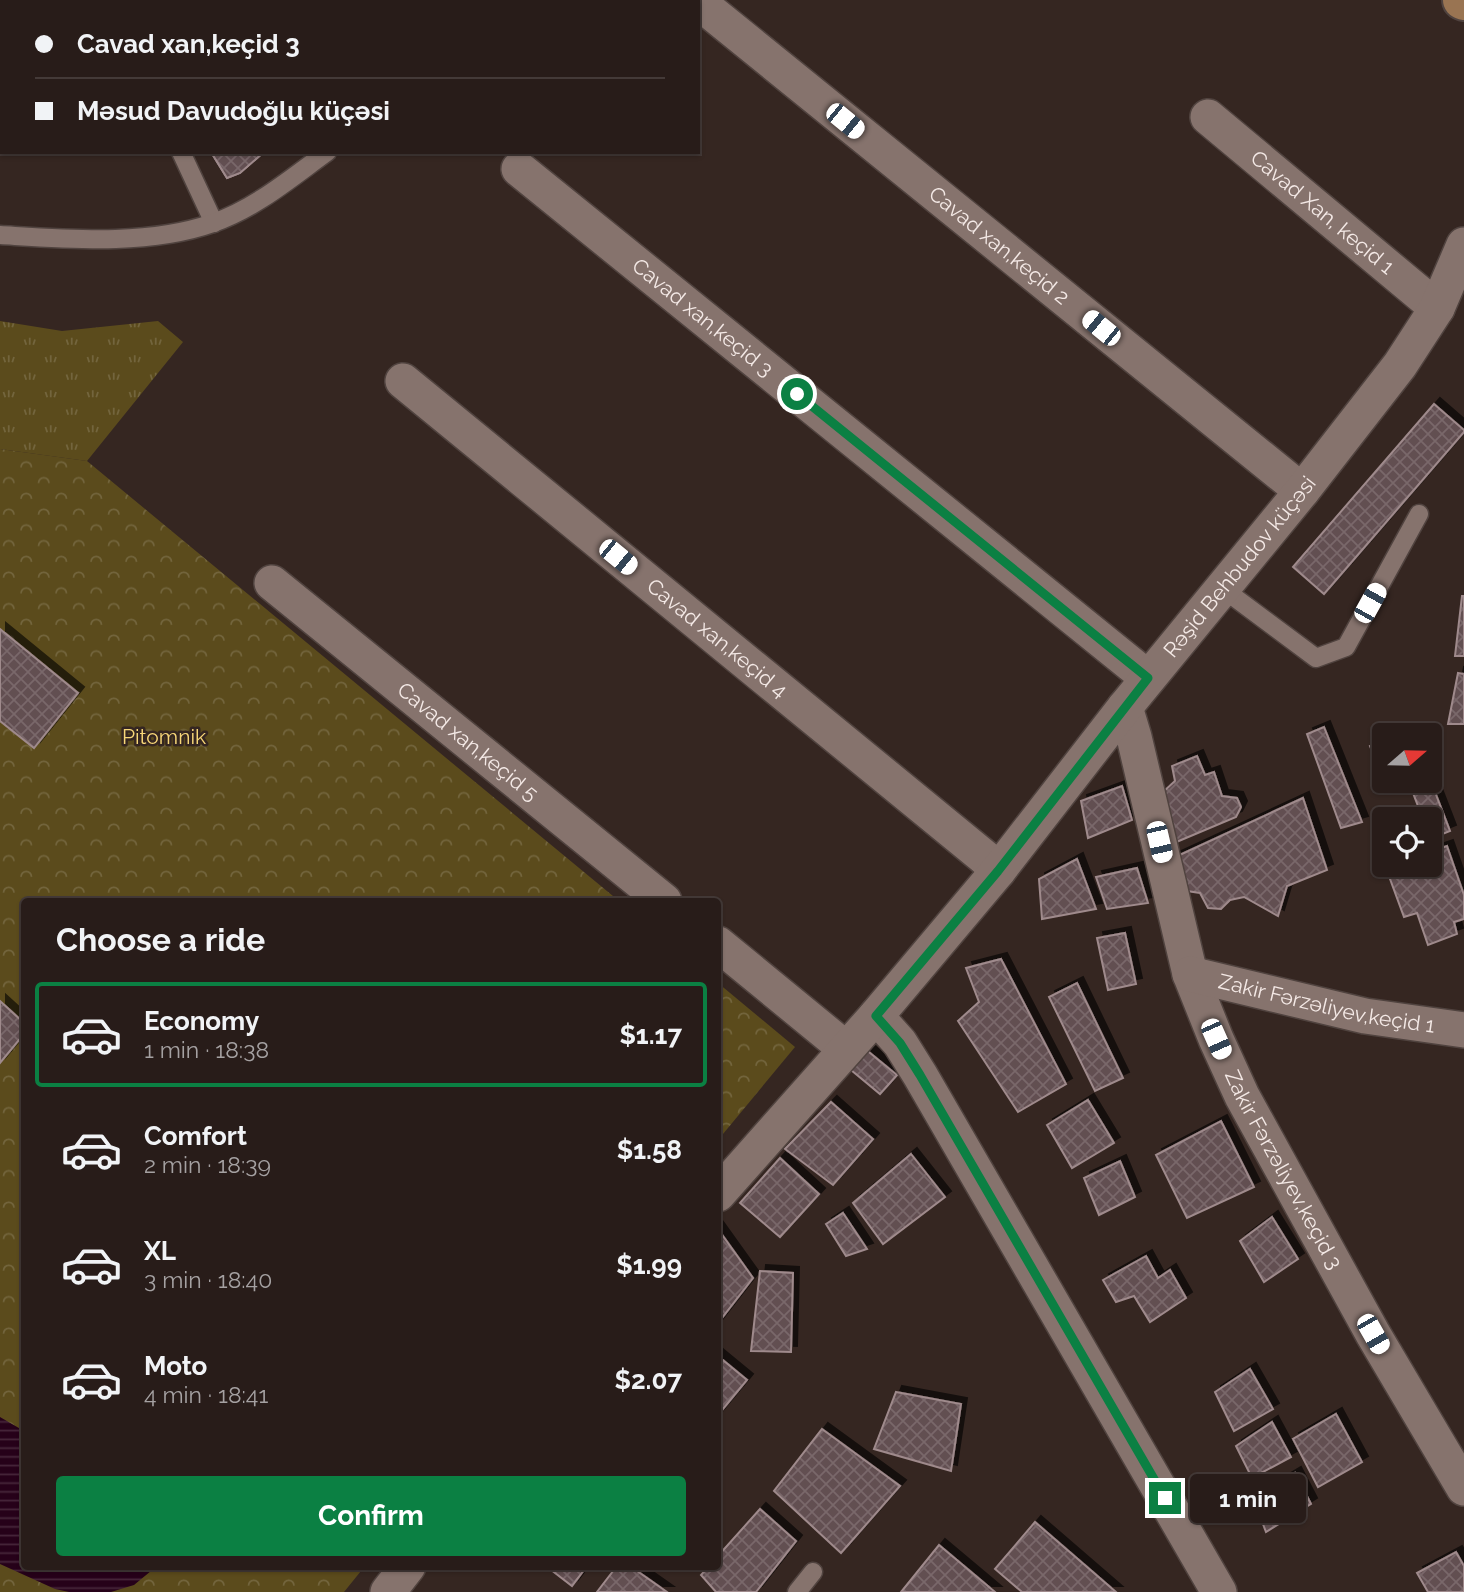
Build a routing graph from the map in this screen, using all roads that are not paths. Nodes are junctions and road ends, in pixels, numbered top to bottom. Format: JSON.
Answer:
{"nodes":[{"id":1,"x":700,"y":3,"type":"edge"},
{"id":2,"x":1209,"y":117,"type":"dead end"},
{"id":3,"x":182,"y":154,"type":"edge"},
{"id":4,"x":324,"y":154,"type":"edge"},
{"id":5,"x":519,"y":169,"type":"dead end"},
{"id":6,"x":214,"y":223,"type":"junction"},
{"id":7,"x":0,"y":235,"type":"edge"},
{"id":8,"x":1464,"y":245,"type":"edge"},
{"id":9,"x":1437,"y":308,"type":"junction"},
{"id":10,"x":402,"y":381,"type":"dead end"},
{"id":11,"x":1302,"y":491,"type":"junction"},
{"id":12,"x":1419,"y":514,"type":"dead end"},
{"id":13,"x":272,"y":583,"type":"dead end"},
{"id":14,"x":1222,"y":588,"type":"junction"},
{"id":15,"x":1148,"y":678,"type":"junction"},
{"id":16,"x":1125,"y":707,"type":"junction"},
{"id":17,"x":998,"y":871,"type":"junction"},
{"id":18,"x":660,"y":898,"type":"edge"},
{"id":19,"x":721,"y":946,"type":"edge"},
{"id":20,"x":1190,"y":974,"type":"junction"},
{"id":21,"x":876,"y":1016,"type":"junction"},
{"id":22,"x":1464,"y":1030,"type":"edge"},
{"id":23,"x":846,"y":1049,"type":"junction"},
{"id":24,"x":721,"y":1191,"type":"edge"},
{"id":25,"x":1464,"y":1488,"type":"edge"},
{"id":26,"x":405,"y":1570,"type":"edge"},
{"id":27,"x":813,"y":1572,"type":"dead end"},
{"id":28,"x":388,"y":1592,"type":"edge"},
{"id":29,"x":797,"y":1592,"type":"edge"},
{"id":30,"x":1219,"y":1592,"type":"edge"}],
"edges":[{"from":1,"to":11,"type":"street","name":"Cavad xan,keçid 2"},
{"from":2,"to":9,"type":"street","name":"Cavad Xan, keçid 1"},
{"from":3,"to":6,"type":"lane"},
{"from":4,"to":6,"type":"lane"},
{"from":5,"to":15,"type":"street","name":"Cavad xan,keçid 3"},
{"from":6,"to":7,"type":"lane"},
{"from":8,"to":9,"type":"street","name":"Rəşid Behbudov küçəsi"},
{"from":9,"to":11,"type":"street","name":"Rəşid Behbudov küçəsi"},
{"from":10,"to":17,"type":"street","name":"Cavad xan,keçid 4"},
{"from":11,"to":14,"type":"street","name":"Rəşid Behbudov küçəsi"},
{"from":12,"to":14,"type":"lane"},
{"from":13,"to":18,"type":"street","name":"Cavad xan,keçid 5"},
{"from":14,"to":15,"type":"street","name":"Rəşid Behbudov küçəsi"},
{"from":15,"to":16,"type":"street","name":"Rəşid Behbudov küçəsi"},
{"from":16,"to":17,"type":"street","name":"Rəşid Behbudov küçəsi"},
{"from":16,"to":20,"type":"street","name":"Zakir Fərzəliyev,keçid 3"},
{"from":17,"to":21,"type":"street","name":"Rəşid Behbudov küçəsi"},
{"from":19,"to":23,"type":"street"},
{"from":20,"to":22,"type":"street","name":"Zakir Fərzəliyev,keçid 1"},
{"from":20,"to":25,"type":"street","name":"Zakir Fərzəliyev,keçid 3"},
{"from":21,"to":23,"type":"street","name":"Rəşid Behbudov küçəsi"},
{"from":21,"to":30,"type":"street"},
{"from":23,"to":24,"type":"street","name":"Rəşid Behbudov küçəsi"},
{"from":26,"to":28,"type":"street"},
{"from":27,"to":29,"type":"lane"}]}
